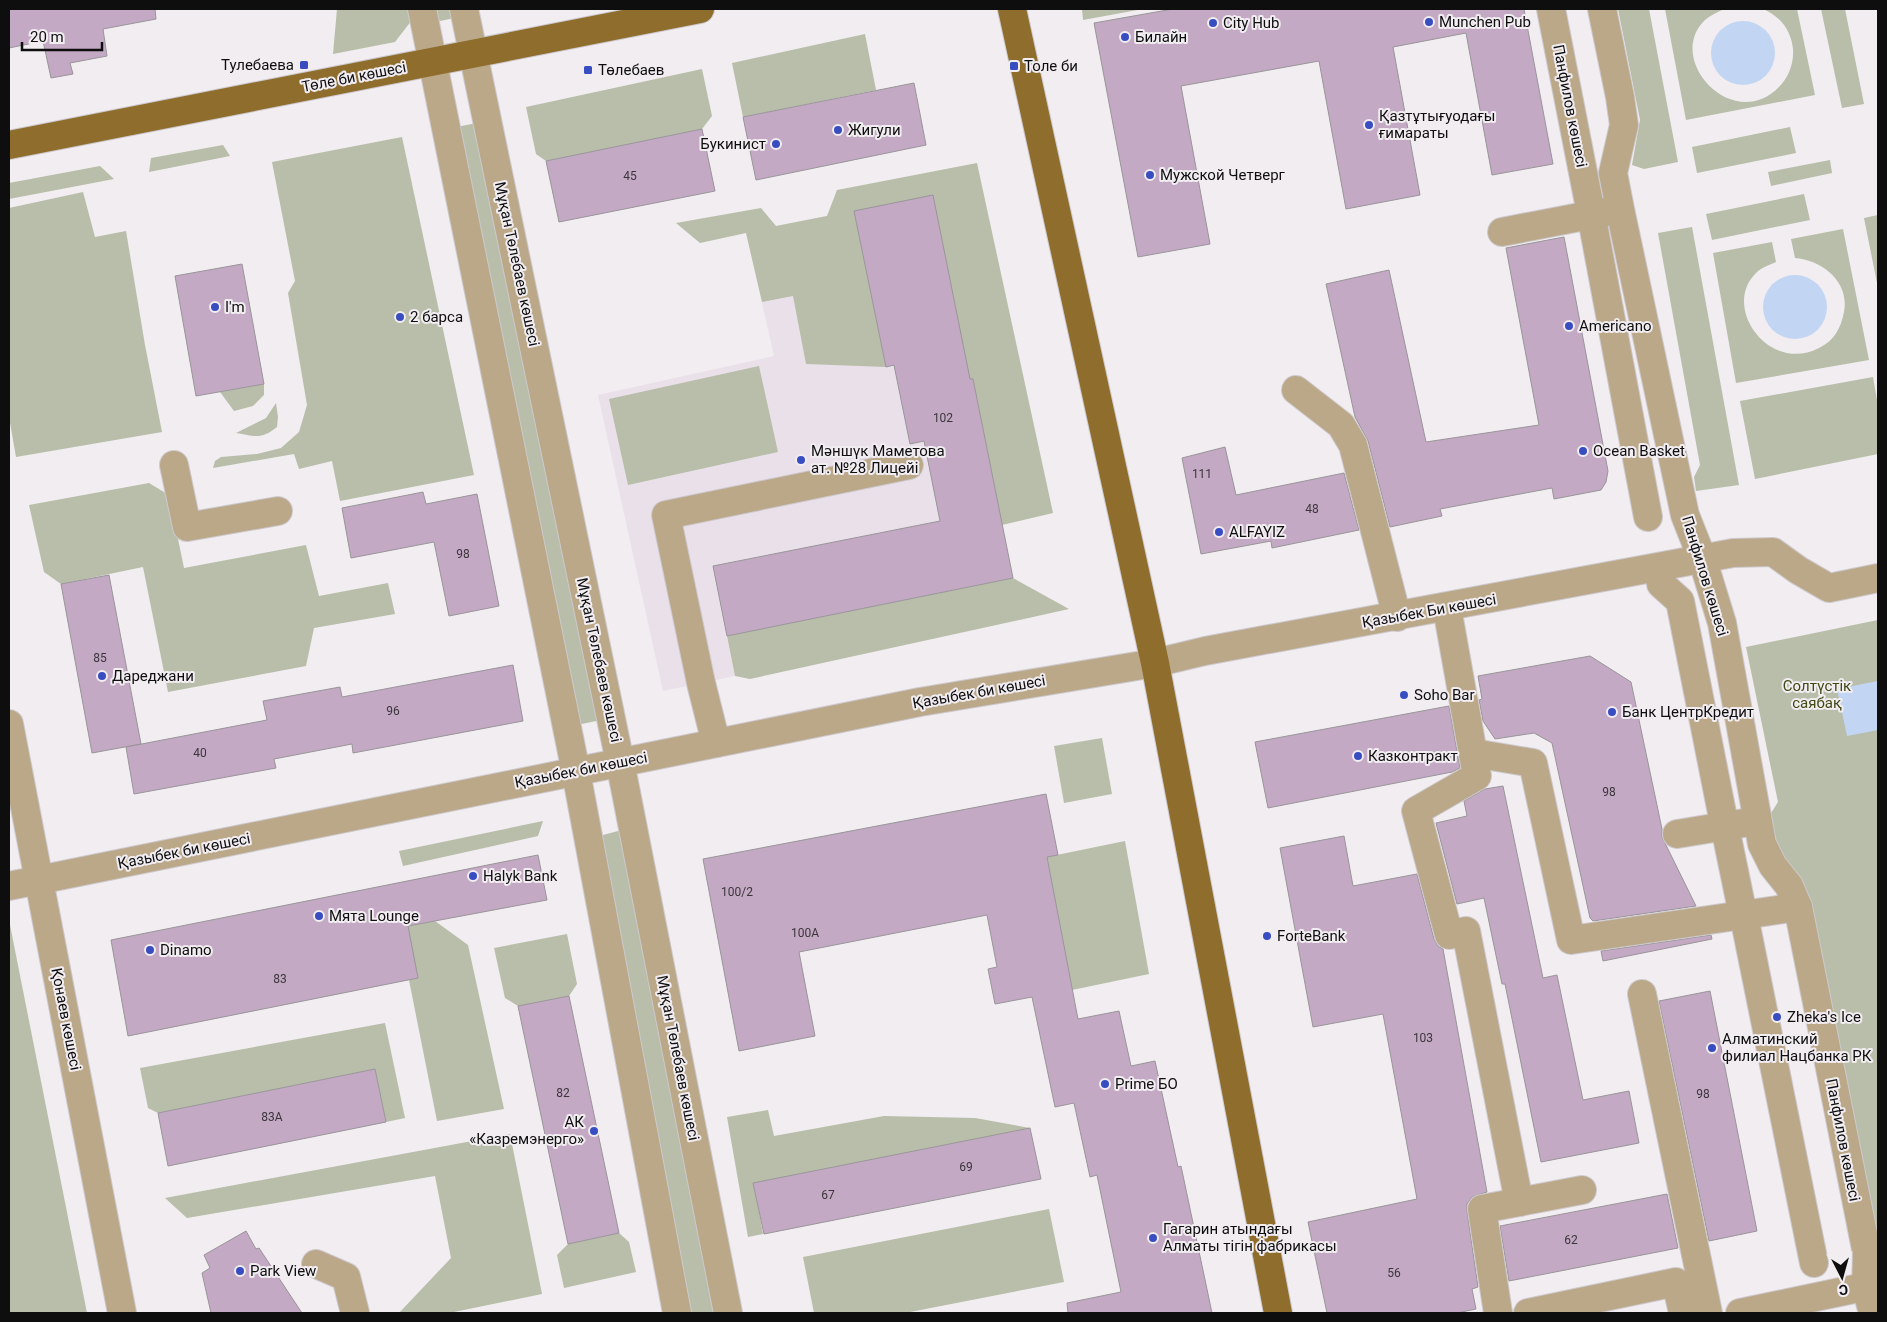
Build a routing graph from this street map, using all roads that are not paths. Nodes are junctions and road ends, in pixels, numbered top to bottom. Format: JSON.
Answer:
{"nodes":[{"id":1,"x":422,"y":9,"type":"edge"},
{"id":2,"x":464,"y":9,"type":"edge"},
{"id":3,"x":700,"y":9,"type":"edge"},
{"id":4,"x":1012,"y":9,"type":"edge"},
{"id":5,"x":1551,"y":9,"type":"edge"},
{"id":6,"x":1602,"y":9,"type":"edge"},
{"id":7,"x":473,"y":53,"type":"junction"},
{"id":8,"x":433,"y":61,"type":"junction"},
{"id":9,"x":9,"y":145,"type":"edge"},
{"id":10,"x":1620,"y":209,"type":"junction"},
{"id":11,"x":1502,"y":232,"type":"dead end"},
{"id":12,"x":1296,"y":390,"type":"dead end"},
{"id":13,"x":174,"y":465,"type":"dead end"},
{"id":14,"x":909,"y":465,"type":"dead end"},
{"id":15,"x":278,"y":511,"type":"dead end"},
{"id":16,"x":1648,"y":517,"type":"dead end"},
{"id":17,"x":1702,"y":558,"type":"junction"},
{"id":18,"x":1878,"y":578,"type":"edge"},
{"id":19,"x":1661,"y":584,"type":"dead end"},
{"id":20,"x":1446,"y":608,"type":"junction"},
{"id":21,"x":1397,"y":617,"type":"junction"},
{"id":22,"x":1156,"y":663,"type":"junction"},
{"id":23,"x":9,"y":724,"type":"edge"},
{"id":24,"x":716,"y":743,"type":"junction"},
{"id":25,"x":1473,"y":753,"type":"junction"},
{"id":26,"x":620,"y":762,"type":"junction"},
{"id":27,"x":576,"y":772,"type":"junction"},
{"id":28,"x":1758,"y":820,"type":"junction"},
{"id":29,"x":1677,"y":834,"type":"dead end"},
{"id":30,"x":39,"y":880,"type":"junction"},
{"id":31,"x":9,"y":886,"type":"edge"},
{"id":32,"x":1798,"y":907,"type":"junction"},
{"id":33,"x":1642,"y":994,"type":"dead end"},
{"id":34,"x":1582,"y":1190,"type":"dead end"},
{"id":35,"x":1519,"y":1202,"type":"junction"},
{"id":36,"x":1814,"y":1263,"type":"dead end"},
{"id":37,"x":316,"y":1264,"type":"dead end"},
{"id":38,"x":1872,"y":1286,"type":"edge"},
{"id":39,"x":122,"y":1313,"type":"edge"},
{"id":40,"x":355,"y":1313,"type":"edge"},
{"id":41,"x":678,"y":1313,"type":"edge"},
{"id":42,"x":728,"y":1313,"type":"edge"},
{"id":43,"x":1278,"y":1313,"type":"edge"},
{"id":44,"x":1498,"y":1313,"type":"edge"},
{"id":45,"x":1528,"y":1313,"type":"edge"},
{"id":46,"x":1683,"y":1313,"type":"edge"},
{"id":47,"x":1708,"y":1313,"type":"edge"},
{"id":48,"x":1740,"y":1313,"type":"edge"},
{"id":49,"x":1873,"y":1313,"type":"edge"}],
"edges":[{"from":1,"to":8,"type":"street"},
{"from":2,"to":7,"type":"street","name":"Мұқан Төлебаев көшесі"},
{"from":3,"to":7,"type":"main road","name":"Төле би көшесі"},
{"from":4,"to":22,"type":"main road"},
{"from":5,"to":16,"type":"street","name":"Панфилов көшесі"},
{"from":6,"to":10,"type":"street","name":"Панфилов көшесі"},
{"from":7,"to":8,"type":"main road","name":"Төле би көшесі"},
{"from":7,"to":26,"type":"street","name":"Мұқан Төлебаев көшесі"},
{"from":8,"to":9,"type":"main road","name":"Төле би көшесі"},
{"from":8,"to":27,"type":"street"},
{"from":10,"to":11,"type":"street"},
{"from":10,"to":17,"type":"street","name":"Панфилов көшесі"},
{"from":12,"to":21,"type":"street"},
{"from":13,"to":15,"type":"street"},
{"from":14,"to":24,"type":"street"},
{"from":17,"to":18,"type":"street","name":"Қазыбек Би көшесі"},
{"from":17,"to":20,"type":"street","name":"Қазыбек Би көшесі"},
{"from":17,"to":28,"type":"street","name":"Панфилов көшесі"},
{"from":19,"to":36,"type":"street","name":"Панфилов көшесі"},
{"from":20,"to":21,"type":"street","name":"Қазыбек Би көшесі"},
{"from":20,"to":25,"type":"street"},
{"from":21,"to":22,"type":"street","name":"Қазыбек Би көшесі"},
{"from":22,"to":24,"type":"street","name":"Қазыбек би көшесі"},
{"from":22,"to":43,"type":"main road"},
{"from":23,"to":30,"type":"street","name":"Қонаев көшесі"},
{"from":24,"to":26,"type":"street","name":"Қазыбек би көшесі"},
{"from":25,"to":32,"type":"street"},
{"from":25,"to":35,"type":"street"},
{"from":26,"to":27,"type":"street","name":"Қазыбек би көшесі"},
{"from":26,"to":42,"type":"street","name":"Мұқан Төлебаев көшесі"},
{"from":27,"to":30,"type":"street","name":"Қазыбек би көшесі"},
{"from":27,"to":41,"type":"street"},
{"from":28,"to":29,"type":"street"},
{"from":28,"to":32,"type":"street","name":"Панфилов көшесі"},
{"from":30,"to":31,"type":"street","name":"Қазыбек би көшесі"},
{"from":30,"to":39,"type":"street","name":"Қонаев көшесі"},
{"from":32,"to":38,"type":"street","name":"Панфилов көшесі"},
{"from":33,"to":47,"type":"street"},
{"from":34,"to":35,"type":"street"},
{"from":35,"to":44,"type":"street"},
{"from":37,"to":40,"type":"street"},
{"from":38,"to":48,"type":"street"},
{"from":38,"to":49,"type":"street","name":"Панфилов көшесі"},
{"from":45,"to":46,"type":"street"}]}
